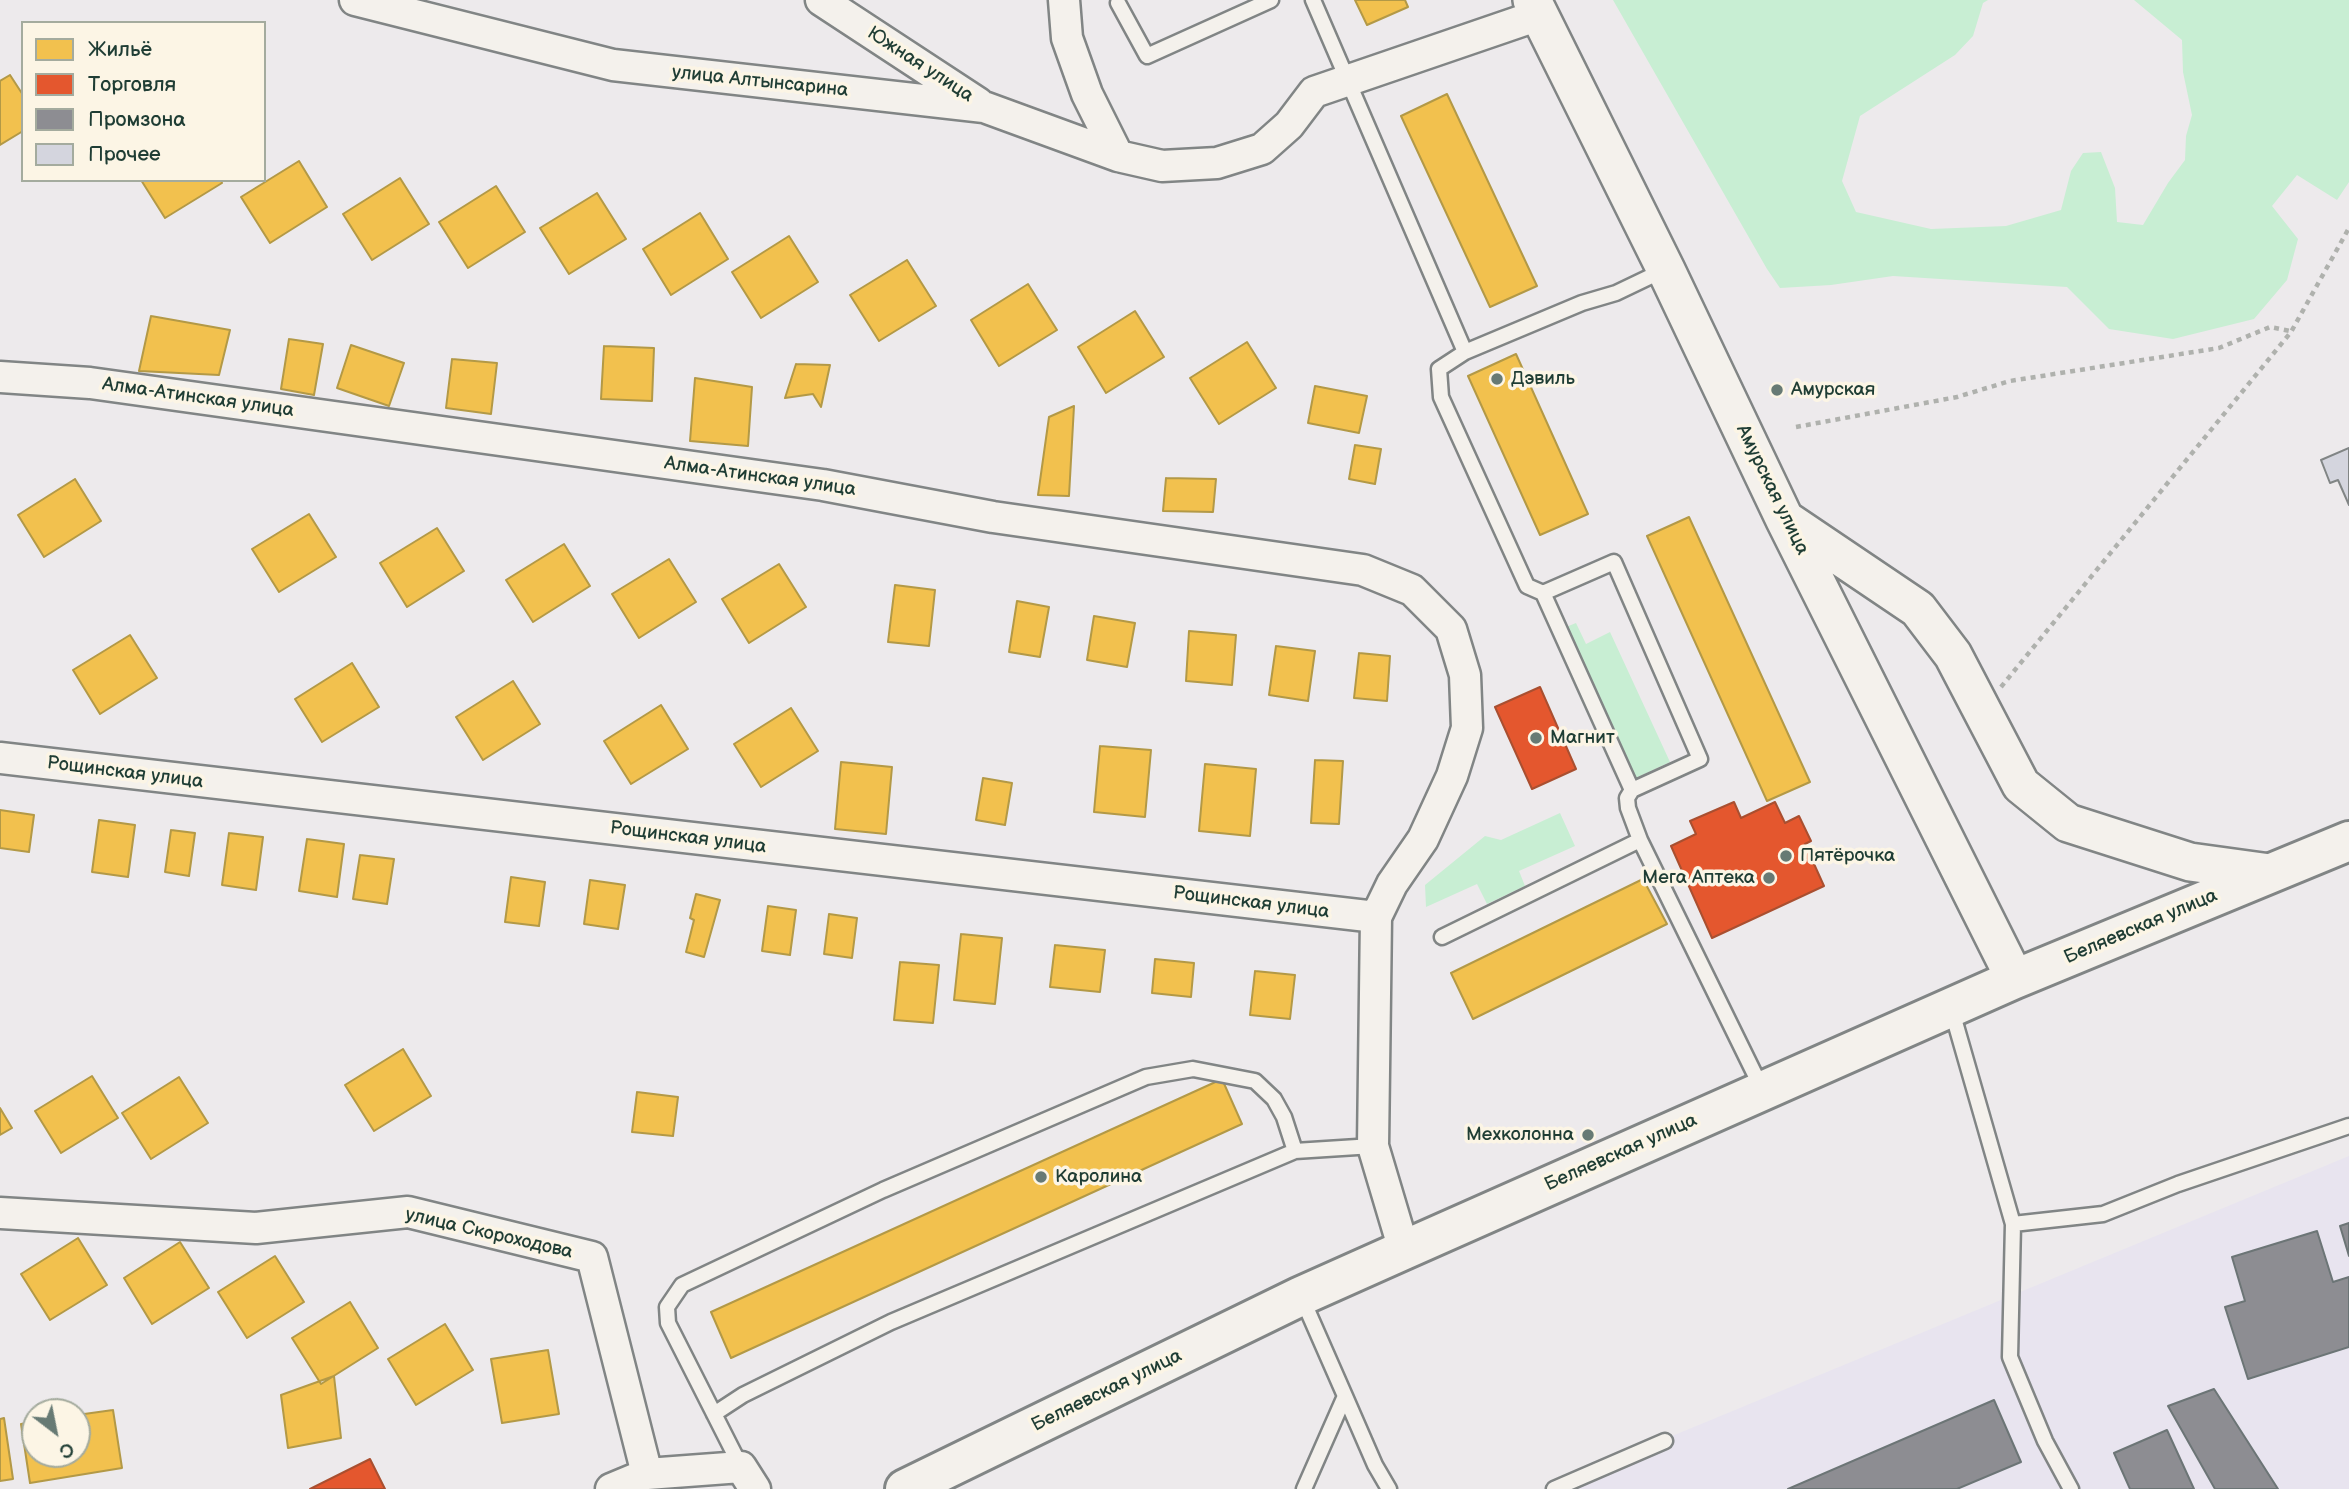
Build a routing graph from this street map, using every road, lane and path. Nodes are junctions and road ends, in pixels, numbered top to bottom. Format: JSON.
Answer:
{"nodes":[{"id":1,"x":355,"y":0,"type":"edge"},
{"id":2,"x":821,"y":0,"type":"edge"},
{"id":3,"x":1064,"y":0,"type":"edge"},
{"id":4,"x":1271,"y":0,"type":"edge"},
{"id":5,"x":1313,"y":0,"type":"edge"},
{"id":6,"x":1118,"y":3,"type":"dead end"},
{"id":7,"x":1536,"y":7,"type":"edge"},
{"id":8,"x":1348,"y":79,"type":"junction"},
{"id":9,"x":984,"y":107,"type":"junction"},
{"id":10,"x":1118,"y":156,"type":"junction"},
{"id":11,"x":2349,"y":229,"type":"edge"},
{"id":12,"x":1666,"y":270,"type":"junction"},
{"id":13,"x":2291,"y":331,"type":"junction"},
{"id":14,"x":1465,"y":352,"type":"junction"},
{"id":15,"x":0,"y":377,"type":"edge"},
{"id":16,"x":1796,"y":427,"type":"dead end"},
{"id":17,"x":1785,"y":520,"type":"junction"},
{"id":18,"x":1543,"y":593,"type":"junction"},
{"id":19,"x":1983,"y":709,"type":"junction"},
{"id":20,"x":0,"y":758,"type":"edge"},
{"id":21,"x":1632,"y":790,"type":"junction"},
{"id":22,"x":1640,"y":840,"type":"junction"},
{"id":23,"x":2349,"y":841,"type":"edge"},
{"id":24,"x":2270,"y":873,"type":"junction"},
{"id":25,"x":1376,"y":917,"type":"junction"},
{"id":26,"x":1442,"y":937,"type":"dead end"},
{"id":27,"x":2015,"y":979,"type":"junction"},
{"id":28,"x":1951,"y":1007,"type":"junction"},
{"id":29,"x":1763,"y":1090,"type":"junction"},
{"id":30,"x":2349,"y":1126,"type":"edge"},
{"id":31,"x":1373,"y":1146,"type":"junction"},
{"id":32,"x":1296,"y":1152,"type":"junction"},
{"id":33,"x":0,"y":1213,"type":"edge"},
{"id":34,"x":2013,"y":1224,"type":"junction"},
{"id":35,"x":1404,"y":1250,"type":"junction"},
{"id":36,"x":1301,"y":1296,"type":"junction"},
{"id":37,"x":1345,"y":1396,"type":"junction"},
{"id":38,"x":714,"y":1414,"type":"junction"},
{"id":39,"x":1665,"y":1441,"type":"dead end"},
{"id":40,"x":647,"y":1474,"type":"junction"},
{"id":41,"x":748,"y":1478,"type":"edge"},
{"id":42,"x":611,"y":1489,"type":"edge"},
{"id":43,"x":905,"y":1489,"type":"edge"},
{"id":44,"x":1304,"y":1489,"type":"edge"},
{"id":45,"x":1389,"y":1489,"type":"edge"},
{"id":46,"x":1554,"y":1489,"type":"edge"},
{"id":47,"x":2071,"y":1489,"type":"edge"}],
"edges":[{"from":1,"to":9,"type":"street","name":"улица Алтынсарина"},
{"from":2,"to":9,"type":"street","name":"Южная улица"},
{"from":3,"to":10,"type":"street"},
{"from":4,"to":6,"type":"lane"},
{"from":5,"to":8,"type":"lane"},
{"from":7,"to":8,"type":"street","name":"улица Алтынсарина"},
{"from":7,"to":12,"type":"street","name":"Амурская улица"},
{"from":8,"to":10,"type":"street","name":"улица Алтынсарина"},
{"from":8,"to":14,"type":"lane"},
{"from":9,"to":10,"type":"street","name":"улица Алтынсарина"},
{"from":11,"to":13,"type":"path"},
{"from":12,"to":14,"type":"lane"},
{"from":12,"to":17,"type":"street","name":"Амурская улица"},
{"from":13,"to":16,"type":"path"},
{"from":13,"to":19,"type":"path"},
{"from":14,"to":18,"type":"lane"},
{"from":15,"to":25,"type":"street","name":"Алма-Атинская улица"},
{"from":17,"to":19,"type":"street"},
{"from":17,"to":27,"type":"street","name":"Амурская улица"},
{"from":18,"to":21,"type":"lane"},
{"from":18,"to":21,"type":"lane"},
{"from":19,"to":24,"type":"street"},
{"from":20,"to":25,"type":"street","name":"Рощинская улица"},
{"from":21,"to":22,"type":"lane"},
{"from":22,"to":26,"type":"lane"},
{"from":22,"to":29,"type":"lane"},
{"from":23,"to":24,"type":"main road","name":"Беляевская улица"},
{"from":24,"to":27,"type":"main road","name":"Беляевская улица"},
{"from":25,"to":31,"type":"street"},
{"from":27,"to":28,"type":"main road","name":"Беляевская улица"},
{"from":28,"to":29,"type":"main road","name":"Беляевская улица"},
{"from":28,"to":34,"type":"lane"},
{"from":29,"to":35,"type":"main road","name":"Беляевская улица"},
{"from":30,"to":34,"type":"lane"},
{"from":31,"to":32,"type":"lane"},
{"from":31,"to":35,"type":"street"},
{"from":32,"to":38,"type":"lane"},
{"from":32,"to":38,"type":"lane"},
{"from":33,"to":40,"type":"street","name":"улица Скороходова"},
{"from":34,"to":47,"type":"lane"},
{"from":35,"to":36,"type":"main road","name":"Беляевская улица"},
{"from":36,"to":37,"type":"lane"},
{"from":36,"to":43,"type":"main road","name":"Беляевская улица"},
{"from":37,"to":44,"type":"lane"},
{"from":37,"to":45,"type":"lane"},
{"from":38,"to":41,"type":"lane"},
{"from":39,"to":46,"type":"lane"},
{"from":40,"to":41,"type":"street"},
{"from":40,"to":42,"type":"street"}]}
